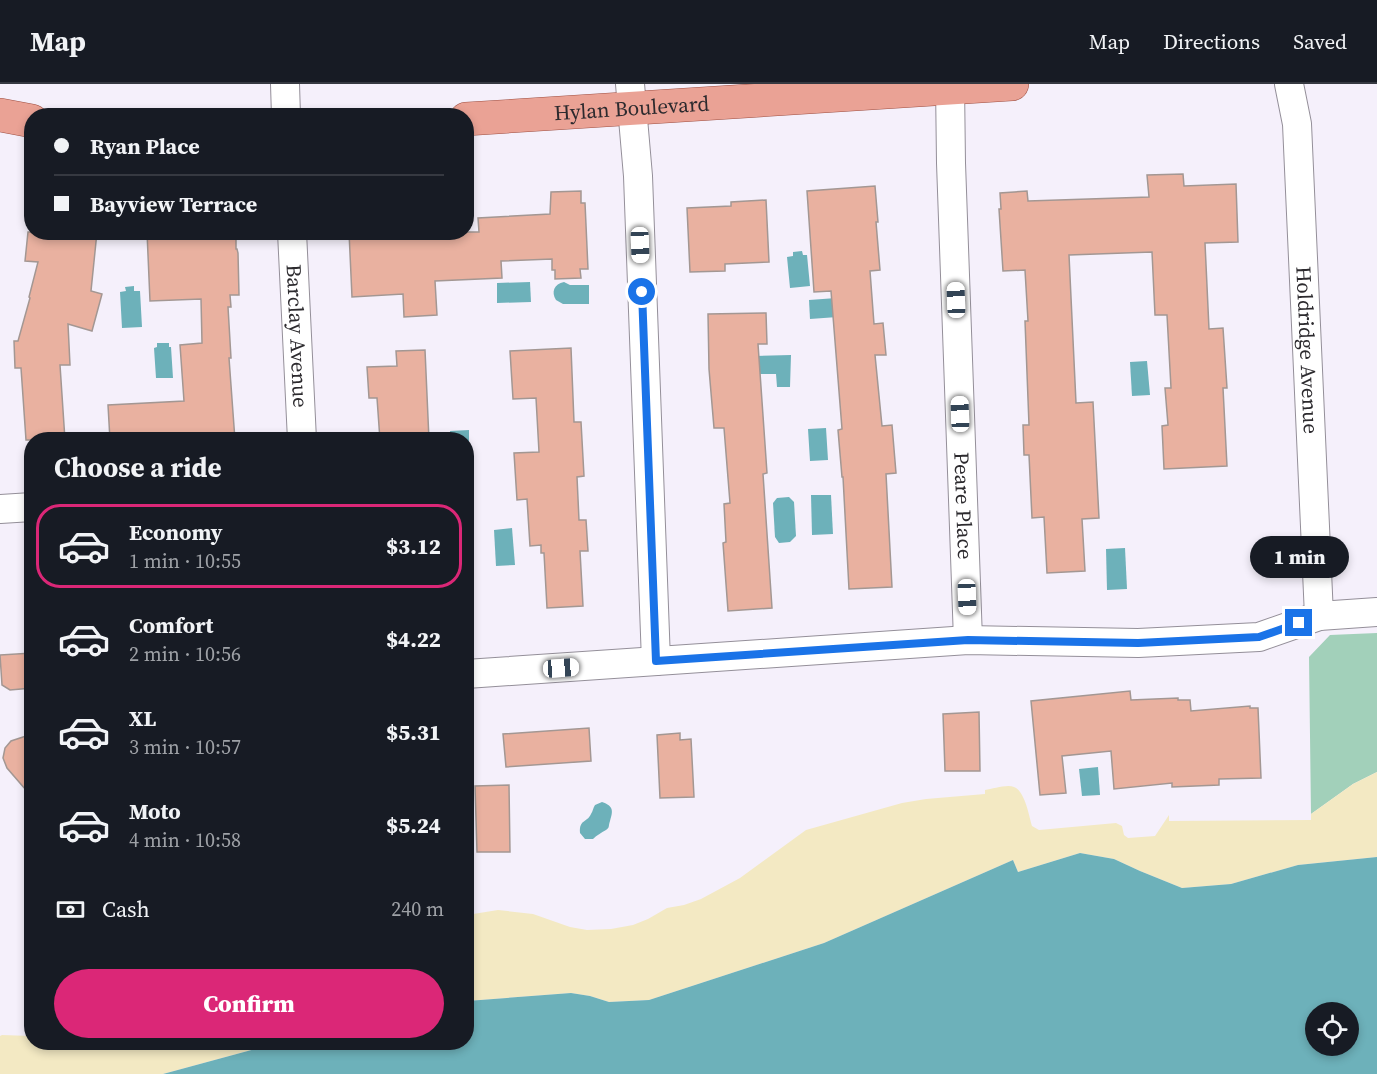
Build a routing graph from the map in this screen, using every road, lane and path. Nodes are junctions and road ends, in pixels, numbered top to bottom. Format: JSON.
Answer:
{"nodes":[{"id":1,"x":285,"y":84,"type":"edge"},
{"id":2,"x":1012,"y":84,"type":"edge"},
{"id":3,"x":1289,"y":84,"type":"edge"},
{"id":4,"x":950,"y":86,"type":"edge"},
{"id":5,"x":631,"y":96,"type":"edge"},
{"id":6,"x":286,"y":108,"type":"edge"},
{"id":7,"x":0,"y":115,"type":"edge"},
{"id":8,"x":474,"y":118,"type":"edge"},
{"id":9,"x":24,"y":120,"type":"edge"},
{"id":10,"x":292,"y":240,"type":"edge"},
{"id":11,"x":302,"y":432,"type":"edge"},
{"id":12,"x":24,"y":508,"type":"edge"},
{"id":13,"x":0,"y":509,"type":"edge"},
{"id":14,"x":1377,"y":612,"type":"edge"},
{"id":15,"x":1319,"y":616,"type":"junction"},
{"id":16,"x":968,"y":640,"type":"junction"},
{"id":17,"x":656,"y":661,"type":"junction"},
{"id":18,"x":474,"y":673,"type":"edge"}],
"edges":[{"from":1,"to":6,"type":"street"},
{"from":2,"to":4,"type":"main road","name":"Hylan Boulevard"},
{"from":3,"to":15,"type":"street","name":"Holdridge Avenue"},
{"from":4,"to":5,"type":"main road","name":"Hylan Boulevard"},
{"from":4,"to":16,"type":"street","name":"Peare Place"},
{"from":5,"to":8,"type":"main road","name":"Hylan Boulevard"},
{"from":5,"to":17,"type":"street"},
{"from":7,"to":9,"type":"main road"},
{"from":10,"to":11,"type":"street","name":"Barclay Avenue"},
{"from":12,"to":13,"type":"street"},
{"from":14,"to":15,"type":"street"},
{"from":15,"to":16,"type":"street"},
{"from":16,"to":17,"type":"street"},
{"from":17,"to":18,"type":"street"}]}
